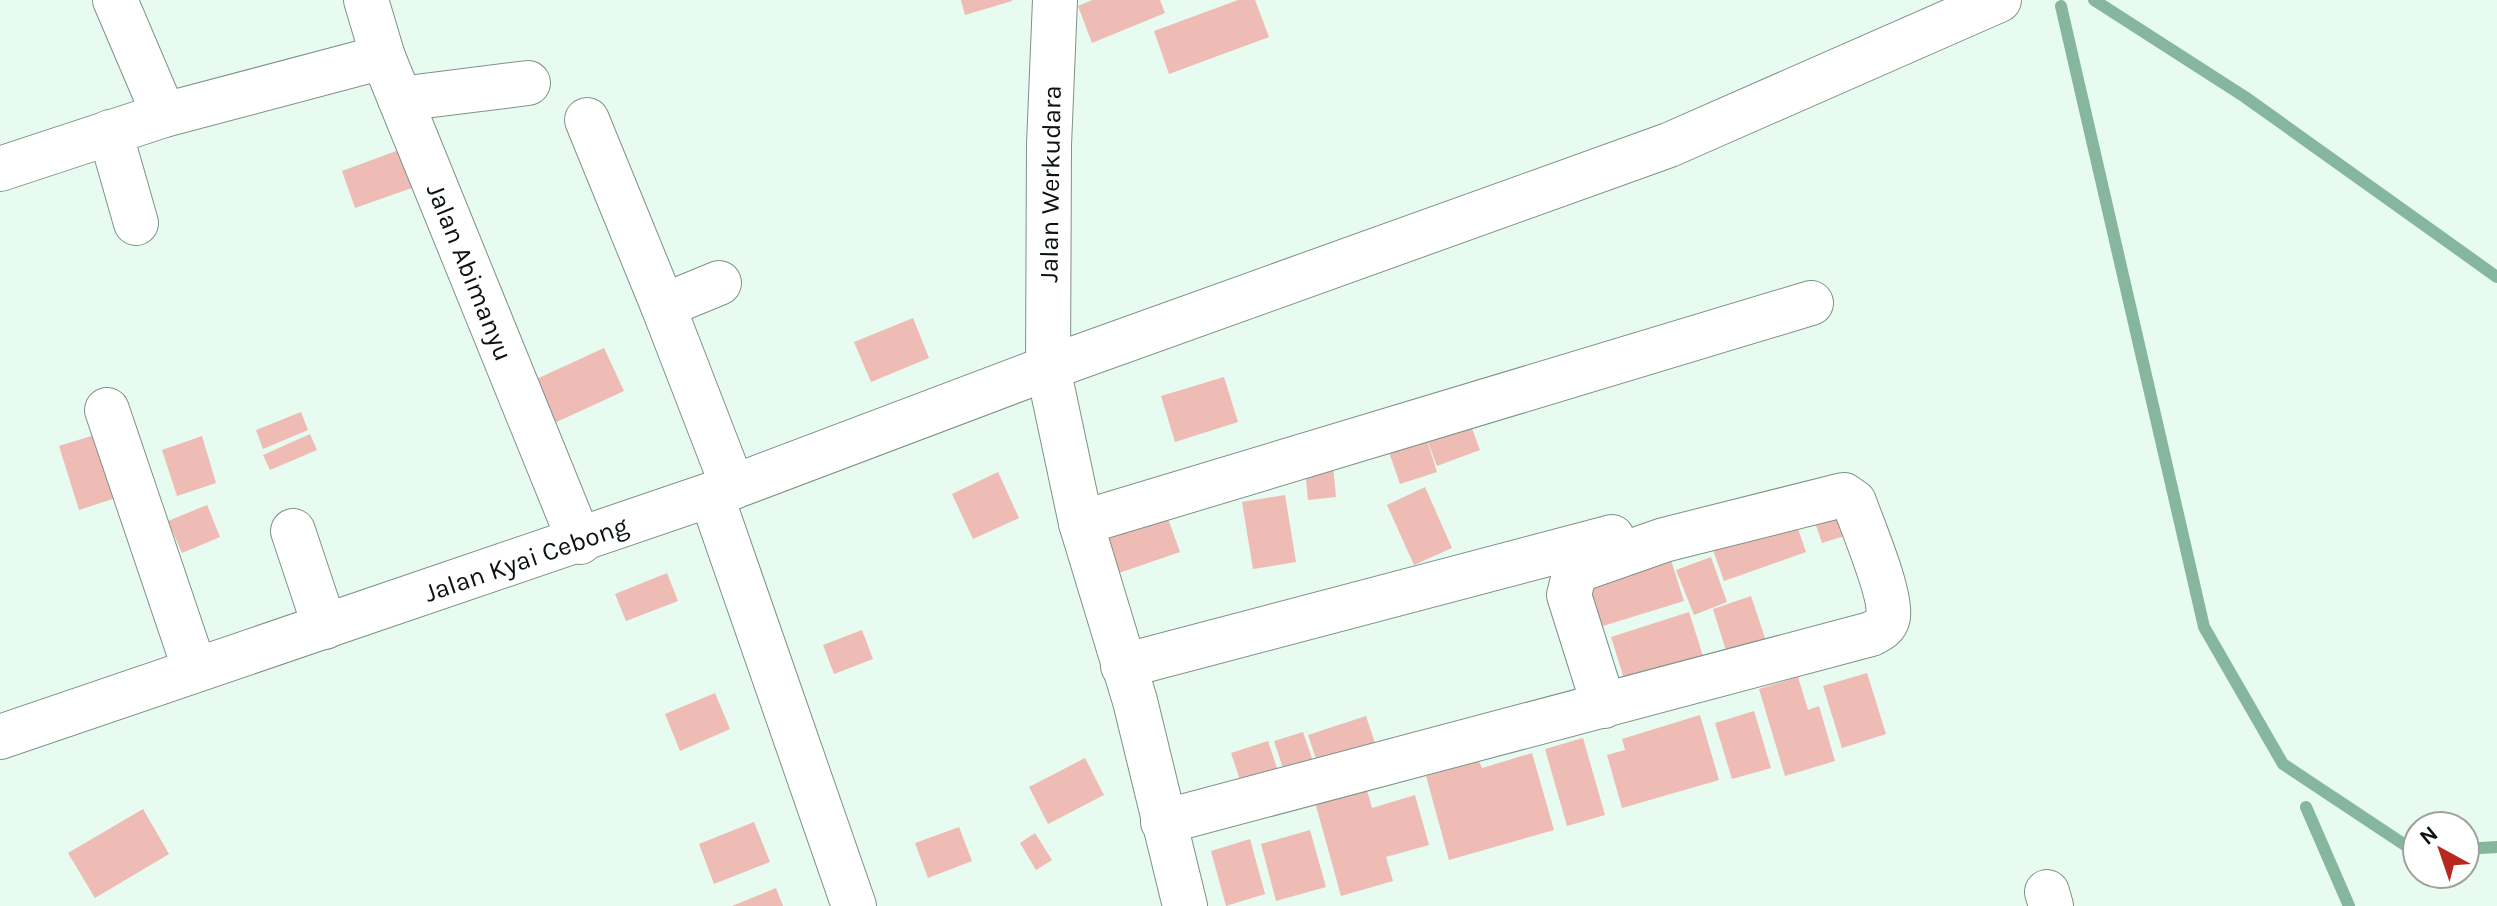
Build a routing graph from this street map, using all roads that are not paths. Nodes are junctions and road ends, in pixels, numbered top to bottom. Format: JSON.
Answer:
{"nodes":[{"id":1,"x":115,"y":0,"type":"edge"},
{"id":2,"x":366,"y":0,"type":"edge"},
{"id":3,"x":1055,"y":0,"type":"edge"},
{"id":4,"x":1999,"y":0,"type":"edge"},
{"id":5,"x":383,"y":57,"type":"junction"},
{"id":6,"x":528,"y":83,"type":"dead end"},
{"id":7,"x":400,"y":99,"type":"junction"},
{"id":8,"x":164,"y":115,"type":"junction"},
{"id":9,"x":587,"y":120,"type":"dead end"},
{"id":10,"x":110,"y":132,"type":"junction"},
{"id":11,"x":0,"y":169,"type":"edge"},
{"id":12,"x":136,"y":223,"type":"dead end"},
{"id":13,"x":719,"y":283,"type":"dead end"},
{"id":14,"x":1811,"y":303,"type":"dead end"},
{"id":15,"x":663,"y":306,"type":"junction"},
{"id":16,"x":1048,"y":368,"type":"junction"},
{"id":17,"x":107,"y":410,"type":"dead end"},
{"id":18,"x":1846,"y":476,"type":"dead end"},
{"id":19,"x":722,"y":491,"type":"junction"},
{"id":20,"x":1081,"y":523,"type":"junction"},
{"id":21,"x":293,"y":531,"type":"dead end"},
{"id":22,"x":580,"y":542,"type":"junction"},
{"id":23,"x":325,"y":627,"type":"junction"},
{"id":24,"x":1123,"y":666,"type":"junction"},
{"id":25,"x":195,"y":670,"type":"junction"},
{"id":26,"x":1604,"y":706,"type":"junction"},
{"id":27,"x":1,"y":733,"type":"edge"},
{"id":28,"x":1163,"y":822,"type":"junction"},
{"id":29,"x":854,"y":906,"type":"edge"},
{"id":30,"x":1185,"y":906,"type":"edge"}],
"edges":[{"from":1,"to":8,"type":"street"},
{"from":2,"to":5,"type":"street","name":"Jalan Abimanyu"},
{"from":3,"to":16,"type":"street","name":"Jalan Werkudara"},
{"from":4,"to":16,"type":"street","name":"Jalan Kyai Cebong"},
{"from":5,"to":7,"type":"street","name":"Jalan Abimanyu"},
{"from":5,"to":8,"type":"street"},
{"from":6,"to":7,"type":"street"},
{"from":7,"to":22,"type":"street","name":"Jalan Abimanyu"},
{"from":8,"to":10,"type":"street"},
{"from":9,"to":15,"type":"street"},
{"from":10,"to":11,"type":"street"},
{"from":10,"to":12,"type":"street"},
{"from":13,"to":15,"type":"street"},
{"from":14,"to":20,"type":"street"},
{"from":15,"to":19,"type":"street"},
{"from":16,"to":19,"type":"street","name":"Jalan Kyai Cebong"},
{"from":16,"to":20,"type":"street","name":"Jalan Werkudara"},
{"from":17,"to":25,"type":"street"},
{"from":18,"to":24,"type":"street"},
{"from":19,"to":22,"type":"street","name":"Jalan Kyai Cebong"},
{"from":19,"to":29,"type":"street"},
{"from":20,"to":24,"type":"street","name":"Jalan Werkudara"},
{"from":21,"to":23,"type":"street"},
{"from":22,"to":23,"type":"street","name":"Jalan Kyai Cebong"},
{"from":23,"to":25,"type":"street","name":"Jalan Kyai Cebong"},
{"from":24,"to":28,"type":"street","name":"Jalan Werkudara"},
{"from":25,"to":27,"type":"street","name":"Jalan Kyai Cebong"},
{"from":26,"to":26,"type":"street"},
{"from":26,"to":28,"type":"street"},
{"from":28,"to":30,"type":"street","name":"Jalan Werkudara"}]}
